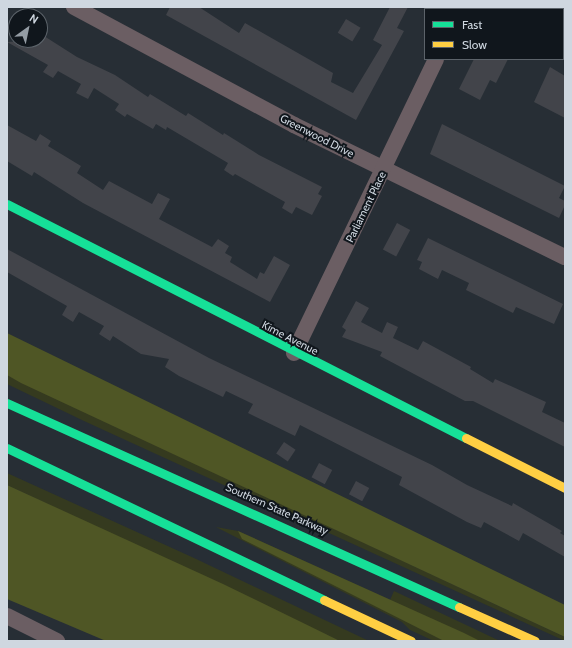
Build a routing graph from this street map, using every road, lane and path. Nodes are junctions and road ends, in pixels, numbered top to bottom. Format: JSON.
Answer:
{"nodes":[{"id":1,"x":74,"y":7,"type":"edge"},
{"id":2,"x":436,"y":60,"type":"edge"},
{"id":3,"x":384,"y":169,"type":"junction"},
{"id":4,"x":7,"y":204,"type":"edge"},
{"id":5,"x":565,"y":257,"type":"edge"},
{"id":6,"x":294,"y":353,"type":"junction"},
{"id":7,"x":7,"y":403,"type":"edge"},
{"id":8,"x":7,"y":448,"type":"edge"},
{"id":9,"x":565,"y":488,"type":"edge"},
{"id":10,"x":7,"y":616,"type":"edge"},
{"id":11,"x":57,"y":641,"type":"edge"},
{"id":12,"x":412,"y":641,"type":"edge"},
{"id":13,"x":536,"y":641,"type":"edge"}],
"edges":[{"from":1,"to":3,"type":"street","name":"Greenwood Drive"},
{"from":2,"to":3,"type":"street","name":"Parliament Place"},
{"from":3,"to":5,"type":"street","name":"Greenwood Drive"},
{"from":3,"to":6,"type":"street","name":"Parliament Place"},
{"from":4,"to":6,"type":"main road","name":"Kime Avenue"},
{"from":6,"to":9,"type":"main road","name":"Kime Avenue"},
{"from":7,"to":13,"type":"main road","name":"Southern State Parkway"},
{"from":8,"to":12,"type":"main road"},
{"from":10,"to":11,"type":"street"}]}
